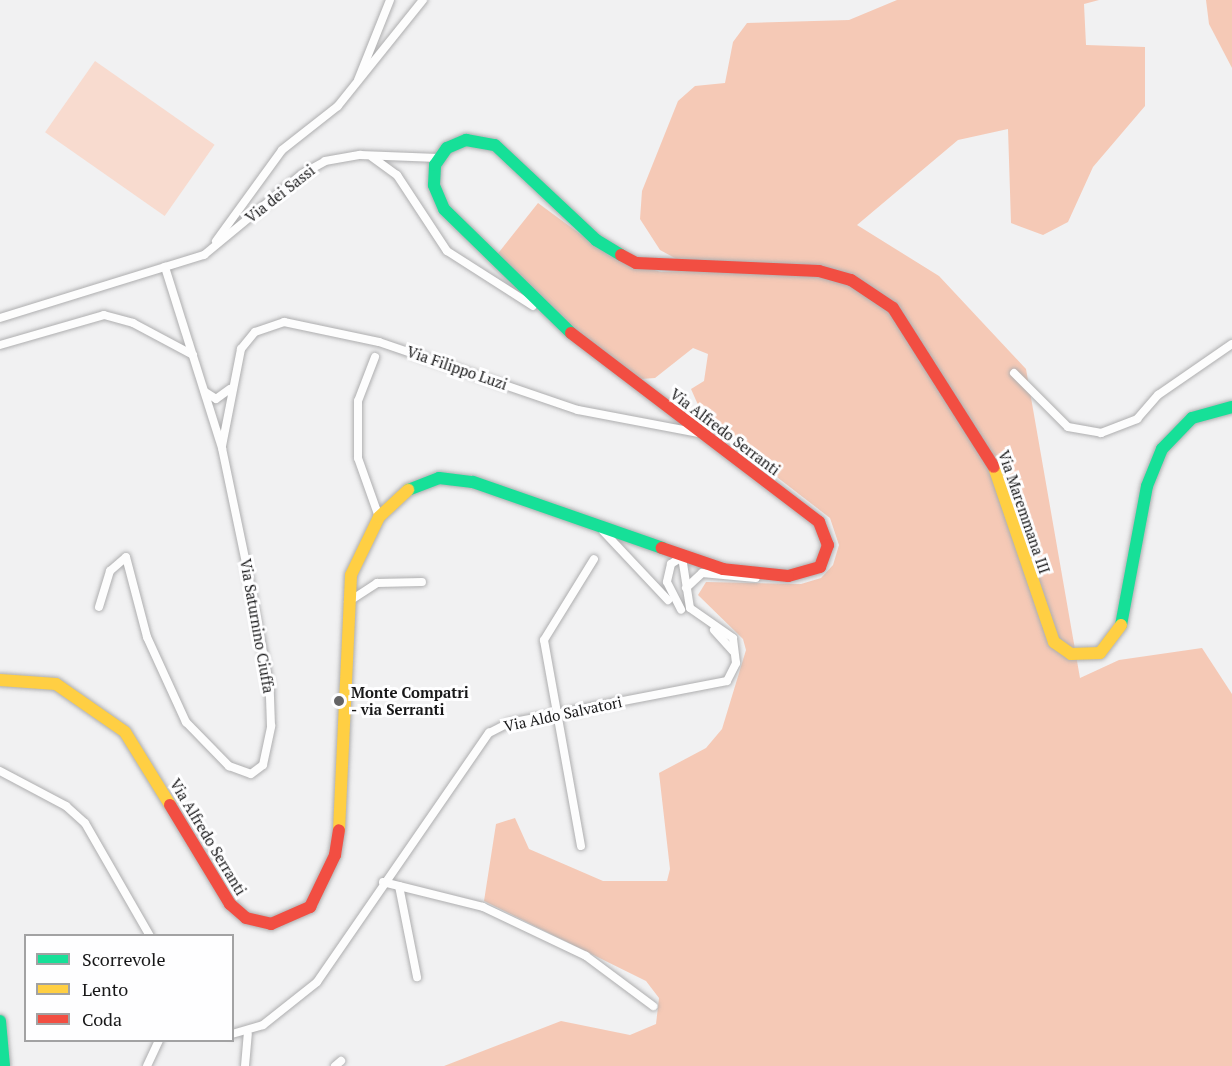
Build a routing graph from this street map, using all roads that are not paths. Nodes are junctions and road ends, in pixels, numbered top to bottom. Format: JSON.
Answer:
{"nodes":[{"id":1,"x":390,"y":0,"type":"edge"},
{"id":2,"x":423,"y":0,"type":"edge"},
{"id":3,"x":358,"y":81,"type":"junction"},
{"id":4,"x":366,"y":155,"type":"junction"},
{"id":5,"x":438,"y":158,"type":"junction"},
{"id":6,"x":204,"y":255,"type":"junction"},
{"id":7,"x":165,"y":267,"type":"junction"},
{"id":8,"x":547,"y":315,"type":"junction"},
{"id":9,"x":0,"y":318,"type":"edge"},
{"id":10,"x":1232,"y":344,"type":"edge"},
{"id":11,"x":0,"y":345,"type":"edge"},
{"id":12,"x":193,"y":356,"type":"junction"},
{"id":13,"x":375,"y":357,"type":"dead end"},
{"id":14,"x":1014,"y":373,"type":"dead end"},
{"id":15,"x":231,"y":386,"type":"junction"},
{"id":16,"x":204,"y":391,"type":"junction"},
{"id":17,"x":1232,"y":407,"type":"edge"},
{"id":18,"x":715,"y":443,"type":"junction"},
{"id":19,"x":222,"y":448,"type":"junction"},
{"id":20,"x":379,"y":517,"type":"junction"},
{"id":21,"x":592,"y":525,"type":"junction"},
{"id":22,"x":682,"y":557,"type":"junction"},
{"id":23,"x":594,"y":559,"type":"dead end"},
{"id":24,"x":779,"y":575,"type":"junction"},
{"id":25,"x":422,"y":582,"type":"dead end"},
{"id":26,"x":685,"y":592,"type":"junction"},
{"id":27,"x":348,"y":602,"type":"junction"},
{"id":28,"x":99,"y":607,"type":"dead end"},
{"id":29,"x":681,"y":610,"type":"junction"},
{"id":30,"x":736,"y":663,"type":"junction"},
{"id":31,"x":0,"y":680,"type":"edge"},
{"id":32,"x":558,"y":712,"type":"junction"},
{"id":33,"x":0,"y":771,"type":"edge"},
{"id":34,"x":581,"y":846,"type":"dead end"},
{"id":35,"x":383,"y":882,"type":"junction"},
{"id":36,"x":399,"y":886,"type":"junction"},
{"id":37,"x":149,"y":934,"type":"edge"},
{"id":38,"x":417,"y":977,"type":"dead end"},
{"id":39,"x":653,"y":1006,"type":"dead end"},
{"id":40,"x":0,"y":1021,"type":"edge"},
{"id":41,"x":234,"y":1034,"type":"edge"},
{"id":42,"x":248,"y":1034,"type":"junction"},
{"id":43,"x":159,"y":1042,"type":"edge"},
{"id":44,"x":4,"y":1066,"type":"edge"},
{"id":45,"x":147,"y":1066,"type":"edge"},
{"id":46,"x":245,"y":1066,"type":"edge"}],
"edges":[{"from":1,"to":3,"type":"street"},
{"from":2,"to":3,"type":"street"},
{"from":3,"to":6,"type":"street"},
{"from":4,"to":5,"type":"street","name":"Via dei Sassi"},
{"from":4,"to":6,"type":"street","name":"Via dei Sassi"},
{"from":4,"to":8,"type":"street"},
{"from":5,"to":8,"type":"main road","name":"Via Alfredo Serranti"},
{"from":5,"to":17,"type":"main road","name":"Via Maremmana III"},
{"from":6,"to":7,"type":"street"},
{"from":7,"to":9,"type":"street"},
{"from":7,"to":12,"type":"street","name":"Via Saturnino Ciuffa"},
{"from":8,"to":18,"type":"main road","name":"Via Alfredo Serranti"},
{"from":10,"to":14,"type":"street"},
{"from":11,"to":12,"type":"street"},
{"from":12,"to":16,"type":"street","name":"Via Saturnino Ciuffa"},
{"from":13,"to":20,"type":"street"},
{"from":15,"to":16,"type":"street"},
{"from":15,"to":18,"type":"street","name":"Via Filippo Luzi"},
{"from":15,"to":19,"type":"street","name":"Via Filippo Luzi"},
{"from":16,"to":19,"type":"street","name":"Via Saturnino Ciuffa"},
{"from":18,"to":24,"type":"main road","name":"Via Alfredo Serranti"},
{"from":19,"to":28,"type":"street","name":"Via Saturnino Ciuffa"},
{"from":20,"to":21,"type":"main road","name":"Via Alfredo Serranti"},
{"from":20,"to":27,"type":"main road","name":"Via Alfredo Serranti"},
{"from":21,"to":22,"type":"main road","name":"Via Alfredo Serranti"},
{"from":21,"to":29,"type":"street"},
{"from":22,"to":24,"type":"main road","name":"Via Alfredo Serranti"},
{"from":22,"to":26,"type":"street"},
{"from":22,"to":29,"type":"street"},
{"from":23,"to":32,"type":"street"},
{"from":24,"to":26,"type":"street"},
{"from":25,"to":27,"type":"street"},
{"from":26,"to":30,"type":"street"},
{"from":27,"to":31,"type":"main road","name":"Via Alfredo Serranti"},
{"from":29,"to":30,"type":"street"},
{"from":30,"to":32,"type":"street","name":"Via Aldo Salvatori"},
{"from":32,"to":34,"type":"street"},
{"from":32,"to":35,"type":"street","name":"Via Aldo Salvatori"},
{"from":33,"to":37,"type":"street"},
{"from":35,"to":36,"type":"street"},
{"from":35,"to":42,"type":"street","name":"Via Aldo Salvatori"},
{"from":36,"to":38,"type":"street"},
{"from":36,"to":39,"type":"street"},
{"from":40,"to":44,"type":"main road"},
{"from":41,"to":42,"type":"street"},
{"from":42,"to":46,"type":"street"},
{"from":43,"to":45,"type":"street"}]}
